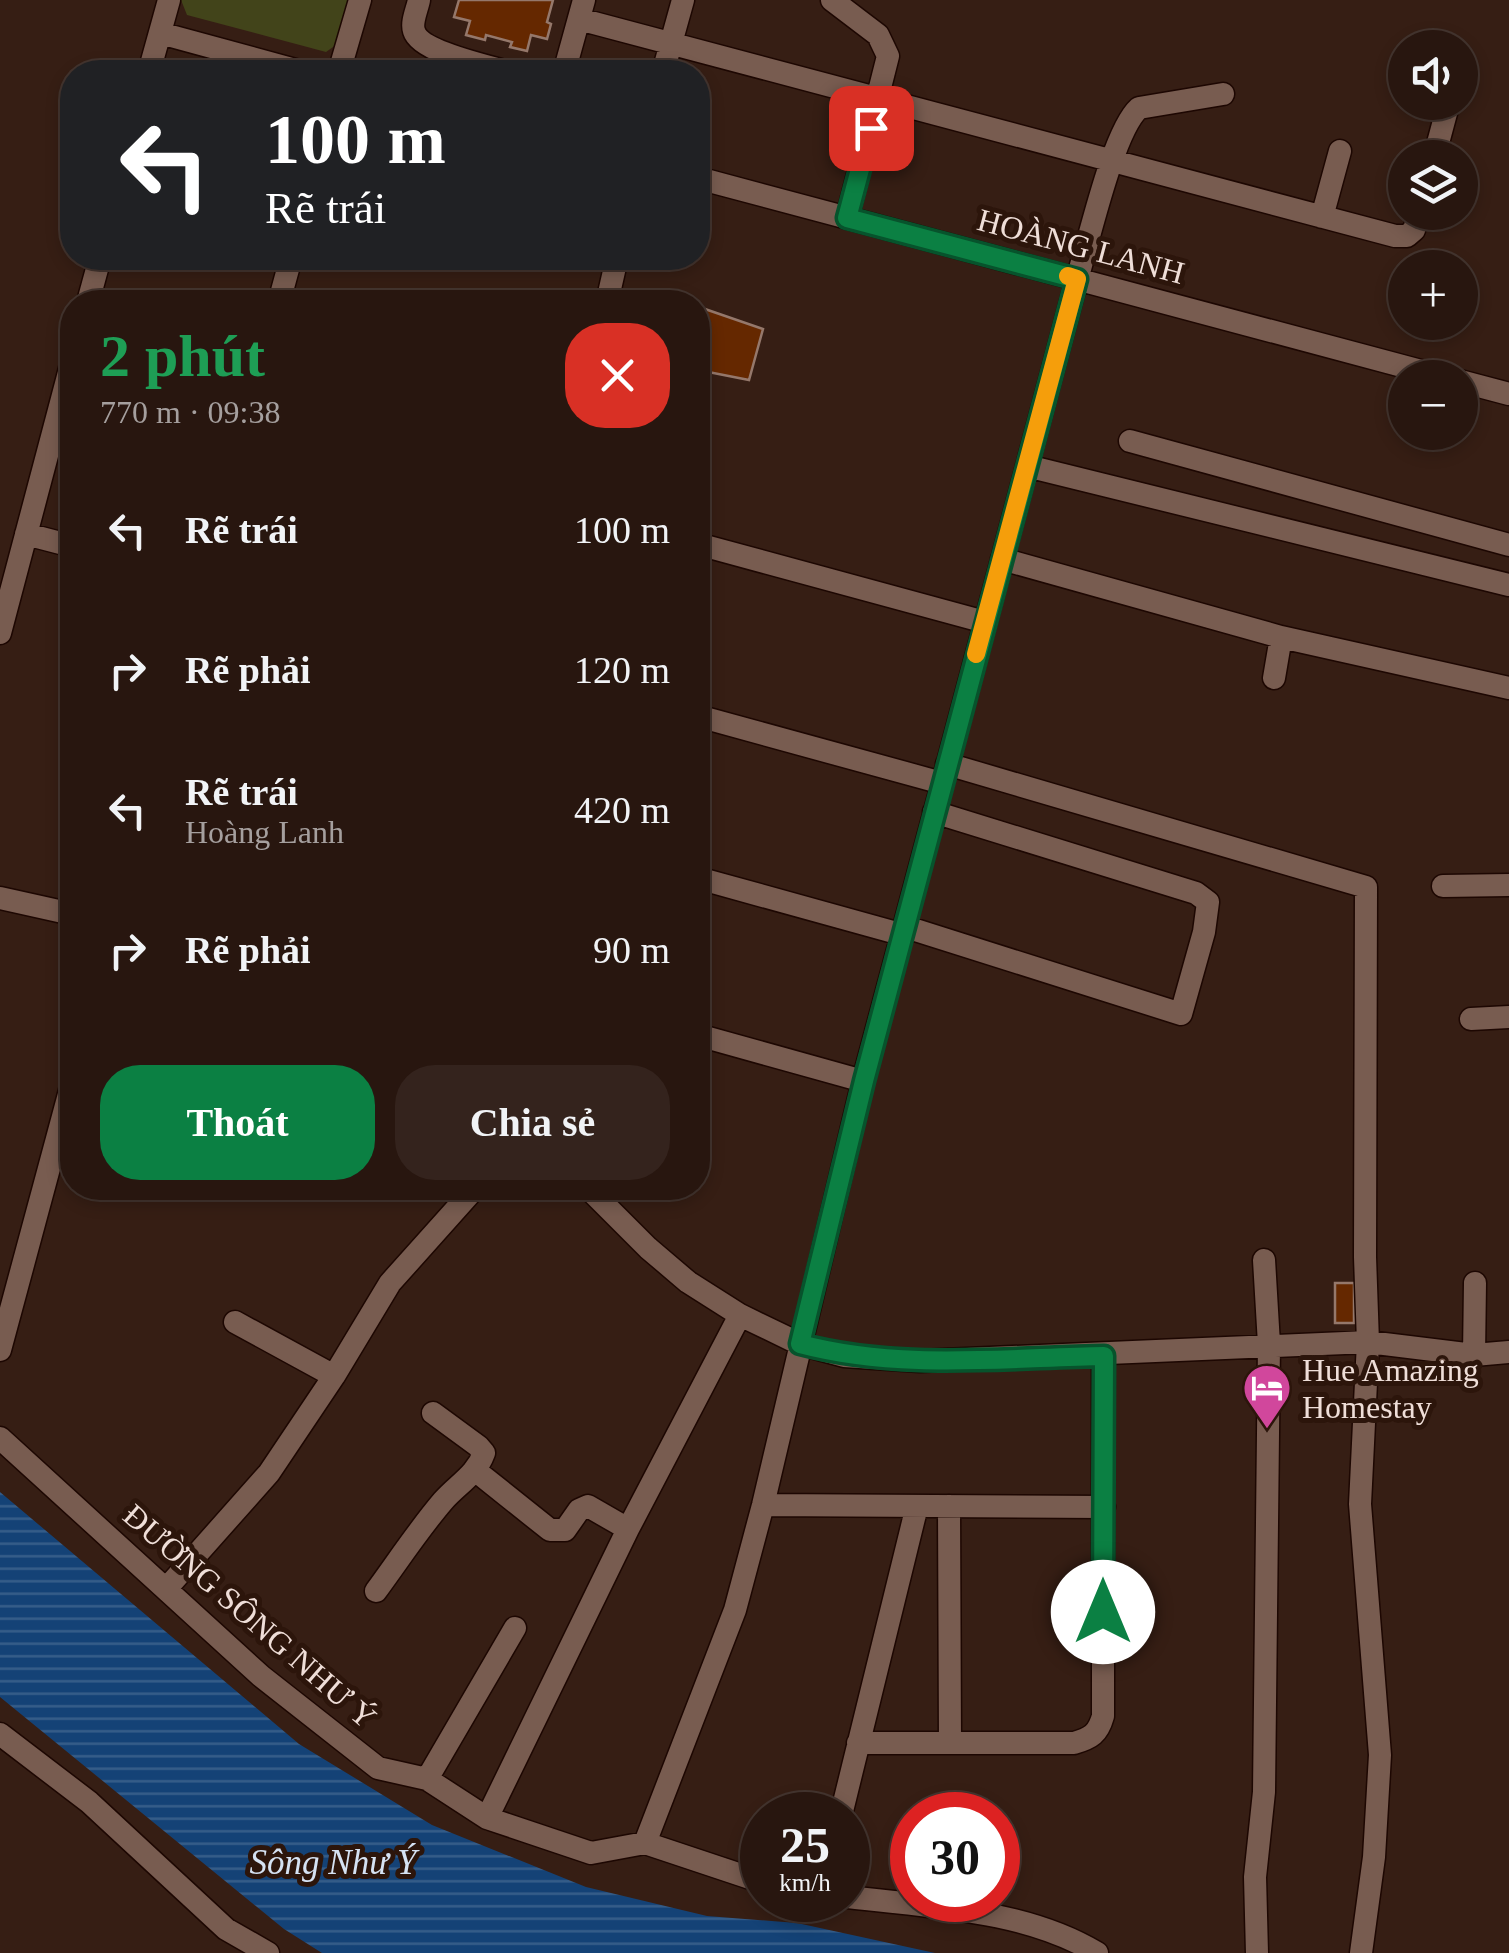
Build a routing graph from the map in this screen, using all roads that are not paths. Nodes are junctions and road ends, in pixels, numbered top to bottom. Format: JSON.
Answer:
{"nodes":[{"id":1,"x":168,"y":0,"type":"edge"},
{"id":2,"x":360,"y":0,"type":"edge"},
{"id":3,"x":419,"y":0,"type":"edge"},
{"id":4,"x":683,"y":0,"type":"edge"},
{"id":5,"x":832,"y":0,"type":"edge"},
{"id":6,"x":581,"y":10,"type":"edge"},
{"id":7,"x":160,"y":33,"type":"junction"},
{"id":8,"x":671,"y":44,"type":"junction"},
{"id":9,"x":152,"y":60,"type":"edge"},
{"id":10,"x":258,"y":60,"type":"edge"},
{"id":11,"x":342,"y":60,"type":"edge"},
{"id":12,"x":469,"y":60,"type":"edge"},
{"id":13,"x":568,"y":60,"type":"edge"},
{"id":14,"x":666,"y":60,"type":"edge"},
{"id":15,"x":1223,"y":94,"type":"dead end"},
{"id":16,"x":878,"y":99,"type":"junction"},
{"id":17,"x":1340,"y":151,"type":"dead end"},
{"id":18,"x":1114,"y":161,"type":"junction"},
{"id":19,"x":710,"y":181,"type":"edge"},
{"id":20,"x":1322,"y":217,"type":"junction"},
{"id":21,"x":847,"y":218,"type":"junction"},
{"id":22,"x":1414,"y":230,"type":"edge"},
{"id":23,"x":1077,"y":279,"type":"junction"},
{"id":24,"x":1388,"y":362,"type":"edge"},
{"id":25,"x":1478,"y":386,"type":"edge"},
{"id":26,"x":1509,"y":394,"type":"edge"},
{"id":27,"x":60,"y":406,"type":"edge"},
{"id":28,"x":1130,"y":441,"type":"dead end"},
{"id":29,"x":1027,"y":466,"type":"junction"},
{"id":30,"x":26,"y":534,"type":"junction"},
{"id":31,"x":60,"y":543,"type":"edge"},
{"id":32,"x":1509,"y":545,"type":"edge"},
{"id":33,"x":710,"y":547,"type":"edge"},
{"id":34,"x":1002,"y":559,"type":"junction"},
{"id":35,"x":1509,"y":585,"type":"edge"},
{"id":36,"x":985,"y":622,"type":"junction"},
{"id":37,"x":0,"y":633,"type":"edge"},
{"id":38,"x":1282,"y":637,"type":"junction"},
{"id":39,"x":1274,"y":678,"type":"dead end"},
{"id":40,"x":1509,"y":688,"type":"edge"},
{"id":41,"x":710,"y":719,"type":"edge"},
{"id":42,"x":944,"y":774,"type":"junction"},
{"id":43,"x":934,"y":812,"type":"junction"},
{"id":44,"x":710,"y":881,"type":"edge"},
{"id":45,"x":1509,"y":885,"type":"edge"},
{"id":46,"x":1443,"y":886,"type":"dead end"},
{"id":47,"x":0,"y":898,"type":"edge"},
{"id":48,"x":60,"y":911,"type":"edge"},
{"id":49,"x":905,"y":931,"type":"junction"},
{"id":50,"x":1509,"y":1017,"type":"edge"},
{"id":51,"x":1471,"y":1020,"type":"dead end"},
{"id":52,"x":710,"y":1039,"type":"edge"},
{"id":53,"x":864,"y":1081,"type":"junction"},
{"id":54,"x":60,"y":1128,"type":"edge"},
{"id":55,"x":464,"y":1200,"type":"edge"},
{"id":56,"x":600,"y":1200,"type":"edge"},
{"id":57,"x":1264,"y":1260,"type":"dead end"},
{"id":58,"x":1475,"y":1282,"type":"dead end"},
{"id":59,"x":740,"y":1314,"type":"junction"},
{"id":60,"x":236,"y":1322,"type":"dead end"},
{"id":61,"x":1368,"y":1342,"type":"junction"},
{"id":62,"x":800,"y":1344,"type":"junction"},
{"id":63,"x":1268,"y":1344,"type":"junction"},
{"id":64,"x":0,"y":1350,"type":"edge"},
{"id":65,"x":1509,"y":1352,"type":"edge"},
{"id":66,"x":1474,"y":1354,"type":"junction"},
{"id":67,"x":1104,"y":1356,"type":"junction"},
{"id":68,"x":334,"y":1376,"type":"junction"},
{"id":69,"x":433,"y":1412,"type":"dead end"},
{"id":70,"x":0,"y":1438,"type":"edge"},
{"id":71,"x":476,"y":1471,"type":"junction"},
{"id":72,"x":763,"y":1505,"type":"junction"},
{"id":73,"x":917,"y":1506,"type":"junction"},
{"id":74,"x":949,"y":1506,"type":"junction"},
{"id":75,"x":1104,"y":1507,"type":"junction"},
{"id":76,"x":628,"y":1530,"type":"junction"},
{"id":77,"x":166,"y":1590,"type":"junction"},
{"id":78,"x":376,"y":1591,"type":"dead end"},
{"id":79,"x":515,"y":1628,"type":"dead end"},
{"id":80,"x":0,"y":1734,"type":"edge"},
{"id":81,"x":858,"y":1744,"type":"junction"},
{"id":82,"x":950,"y":1744,"type":"junction"},
{"id":83,"x":427,"y":1779,"type":"junction"},
{"id":84,"x":847,"y":1792,"type":"edge"},
{"id":85,"x":487,"y":1818,"type":"junction"},
{"id":86,"x":645,"y":1842,"type":"junction"},
{"id":87,"x":740,"y":1874,"type":"edge"},
{"id":88,"x":870,"y":1900,"type":"edge"},
{"id":89,"x":226,"y":1929,"type":"junction"},
{"id":90,"x":218,"y":1953,"type":"edge"},
{"id":91,"x":268,"y":1953,"type":"edge"},
{"id":92,"x":1097,"y":1953,"type":"edge"},
{"id":93,"x":1257,"y":1953,"type":"edge"},
{"id":94,"x":1361,"y":1953,"type":"edge"}],
"edges":[{"from":1,"to":7,"type":"street"},
{"from":2,"to":11,"type":"street"},
{"from":3,"to":12,"type":"street"},
{"from":4,"to":8,"type":"street"},
{"from":5,"to":16,"type":"street"},
{"from":6,"to":8,"type":"street"},
{"from":6,"to":13,"type":"street"},
{"from":7,"to":9,"type":"street"},
{"from":7,"to":10,"type":"street"},
{"from":8,"to":14,"type":"street"},
{"from":8,"to":16,"type":"street"},
{"from":15,"to":18,"type":"street"},
{"from":16,"to":18,"type":"street"},
{"from":16,"to":21,"type":"street"},
{"from":17,"to":20,"type":"street"},
{"from":18,"to":20,"type":"street"},
{"from":18,"to":23,"type":"street"},
{"from":19,"to":21,"type":"street","name":"HOÀNG LANH"},
{"from":20,"to":22,"type":"street"},
{"from":21,"to":23,"type":"street","name":"HOÀNG LANH"},
{"from":23,"to":24,"type":"street","name":"HOÀNG LANH"},
{"from":23,"to":29,"type":"street"},
{"from":25,"to":26,"type":"street"},
{"from":27,"to":30,"type":"street"},
{"from":28,"to":32,"type":"street"},
{"from":29,"to":34,"type":"street"},
{"from":29,"to":35,"type":"street"},
{"from":30,"to":31,"type":"street"},
{"from":30,"to":37,"type":"street"},
{"from":33,"to":36,"type":"street"},
{"from":34,"to":36,"type":"street"},
{"from":34,"to":38,"type":"street"},
{"from":36,"to":42,"type":"street"},
{"from":38,"to":39,"type":"street"},
{"from":38,"to":40,"type":"street"},
{"from":41,"to":42,"type":"street"},
{"from":42,"to":43,"type":"street"},
{"from":42,"to":61,"type":"street"},
{"from":43,"to":49,"type":"street"},
{"from":43,"to":49,"type":"street"},
{"from":44,"to":49,"type":"street"},
{"from":45,"to":46,"type":"street"},
{"from":47,"to":48,"type":"street"},
{"from":49,"to":53,"type":"street"},
{"from":50,"to":51,"type":"street"},
{"from":52,"to":53,"type":"street"},
{"from":53,"to":62,"type":"street"},
{"from":54,"to":64,"type":"street"},
{"from":55,"to":68,"type":"street"},
{"from":56,"to":59,"type":"street"},
{"from":57,"to":63,"type":"street"},
{"from":58,"to":66,"type":"street"},
{"from":59,"to":62,"type":"street"},
{"from":59,"to":76,"type":"street"},
{"from":60,"to":68,"type":"street"},
{"from":61,"to":63,"type":"street"},
{"from":61,"to":66,"type":"street"},
{"from":61,"to":94,"type":"street"},
{"from":62,"to":67,"type":"street"},
{"from":62,"to":72,"type":"street"},
{"from":63,"to":67,"type":"street"},
{"from":63,"to":93,"type":"street"},
{"from":65,"to":66,"type":"street"},
{"from":67,"to":75,"type":"street"},
{"from":68,"to":77,"type":"street"},
{"from":69,"to":71,"type":"street"},
{"from":70,"to":77,"type":"street","name":"ĐƯỜNG SÔNG NHƯ Ý"},
{"from":71,"to":76,"type":"street"},
{"from":71,"to":78,"type":"street"},
{"from":72,"to":73,"type":"street"},
{"from":72,"to":86,"type":"street"},
{"from":73,"to":74,"type":"street"},
{"from":73,"to":81,"type":"street"},
{"from":74,"to":75,"type":"street"},
{"from":74,"to":82,"type":"street"},
{"from":75,"to":82,"type":"street"},
{"from":76,"to":85,"type":"street"},
{"from":77,"to":83,"type":"street","name":"ĐƯỜNG SÔNG NHƯ Ý"},
{"from":79,"to":83,"type":"street"},
{"from":80,"to":89,"type":"street"},
{"from":81,"to":82,"type":"street"},
{"from":81,"to":84,"type":"street"},
{"from":83,"to":85,"type":"street","name":"ĐƯỜNG SÔNG NHƯ Ý"},
{"from":85,"to":86,"type":"street","name":"ĐƯỜNG SÔNG NHƯ Ý"},
{"from":86,"to":87,"type":"street"},
{"from":88,"to":92,"type":"street"},
{"from":89,"to":90,"type":"street"},
{"from":89,"to":91,"type":"street"}]}
